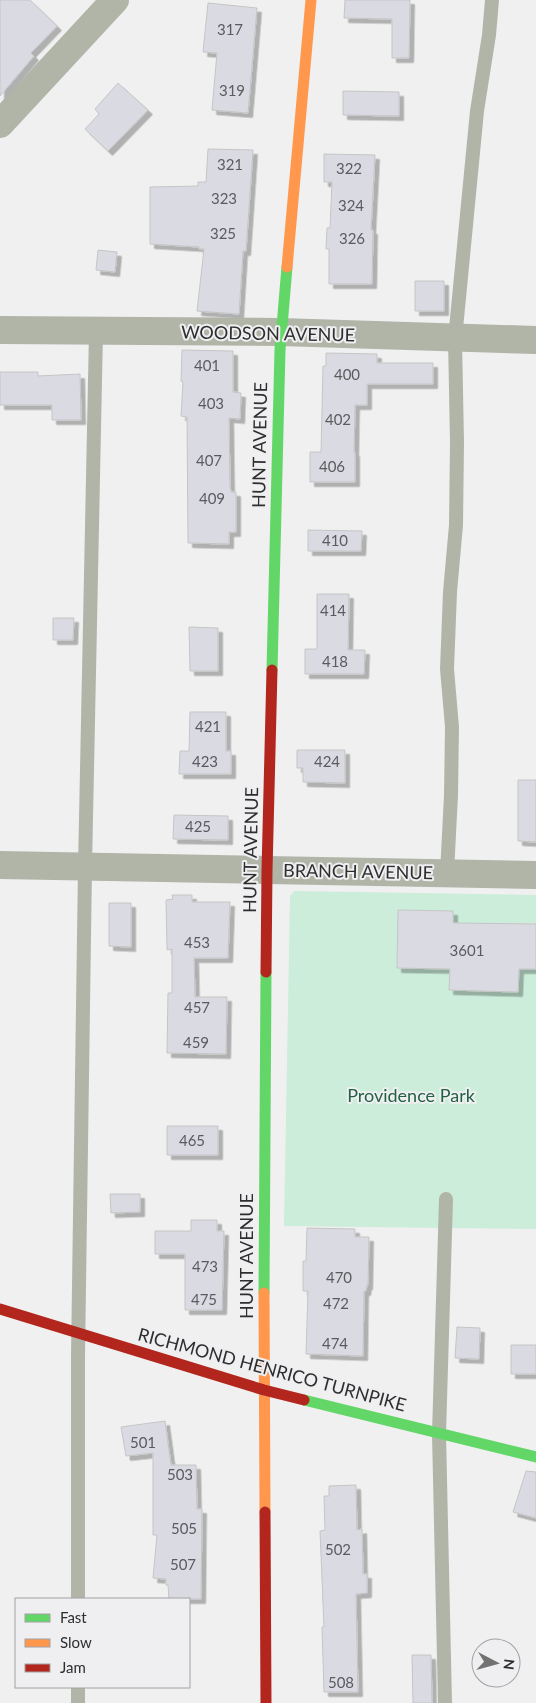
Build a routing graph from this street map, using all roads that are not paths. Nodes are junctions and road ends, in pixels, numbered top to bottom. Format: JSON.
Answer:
{"nodes":[{"id":1,"x":115,"y":0,"type":"edge"},
{"id":2,"x":311,"y":0,"type":"edge"},
{"id":3,"x":492,"y":0,"type":"edge"},
{"id":4,"x":0,"y":124,"type":"edge"},
{"id":5,"x":0,"y":330,"type":"edge"},
{"id":6,"x":96,"y":332,"type":"junction"},
{"id":7,"x":280,"y":332,"type":"junction"},
{"id":8,"x":455,"y":339,"type":"junction"},
{"id":9,"x":536,"y":340,"type":"edge"},
{"id":10,"x":0,"y":865,"type":"edge"},
{"id":11,"x":85,"y":867,"type":"junction"},
{"id":12,"x":267,"y":871,"type":"junction"},
{"id":13,"x":447,"y":874,"type":"junction"},
{"id":14,"x":536,"y":875,"type":"edge"},
{"id":15,"x":446,"y":1199,"type":"dead end"},
{"id":16,"x":0,"y":1310,"type":"edge"},
{"id":17,"x":79,"y":1333,"type":"junction"},
{"id":18,"x":264,"y":1390,"type":"junction"},
{"id":19,"x":439,"y":1434,"type":"junction"},
{"id":20,"x":536,"y":1457,"type":"edge"},
{"id":21,"x":78,"y":1598,"type":"edge"},
{"id":22,"x":78,"y":1688,"type":"edge"},
{"id":23,"x":78,"y":1703,"type":"edge"},
{"id":24,"x":266,"y":1703,"type":"edge"},
{"id":25,"x":445,"y":1703,"type":"edge"}],
"edges":[{"from":1,"to":4,"type":"street"},
{"from":2,"to":7,"type":"street","name":"HUNT AVENUE"},
{"from":3,"to":8,"type":"lane"},
{"from":5,"to":6,"type":"street","name":"WOODSON AVENUE"},
{"from":6,"to":7,"type":"street","name":"WOODSON AVENUE"},
{"from":6,"to":11,"type":"lane"},
{"from":7,"to":8,"type":"street","name":"WOODSON AVENUE"},
{"from":7,"to":12,"type":"street","name":"HUNT AVENUE"},
{"from":8,"to":9,"type":"street","name":"WOODSON AVENUE"},
{"from":8,"to":13,"type":"lane"},
{"from":10,"to":11,"type":"street","name":"BRANCH AVENUE"},
{"from":11,"to":12,"type":"street","name":"BRANCH AVENUE"},
{"from":11,"to":17,"type":"lane"},
{"from":12,"to":13,"type":"street","name":"BRANCH AVENUE"},
{"from":12,"to":18,"type":"street","name":"HUNT AVENUE"},
{"from":13,"to":14,"type":"street","name":"BRANCH AVENUE"},
{"from":15,"to":19,"type":"lane"},
{"from":16,"to":17,"type":"street","name":"RICHMOND HENRICO TURNPIKE"},
{"from":17,"to":18,"type":"street","name":"RICHMOND HENRICO TURNPIKE"},
{"from":17,"to":21,"type":"lane"},
{"from":18,"to":19,"type":"street","name":"RICHMOND HENRICO TURNPIKE"},
{"from":18,"to":24,"type":"street","name":"HUNT AVENUE"},
{"from":19,"to":20,"type":"street","name":"RICHMOND HENRICO TURNPIKE"},
{"from":19,"to":25,"type":"lane"},
{"from":22,"to":23,"type":"lane"}]}
